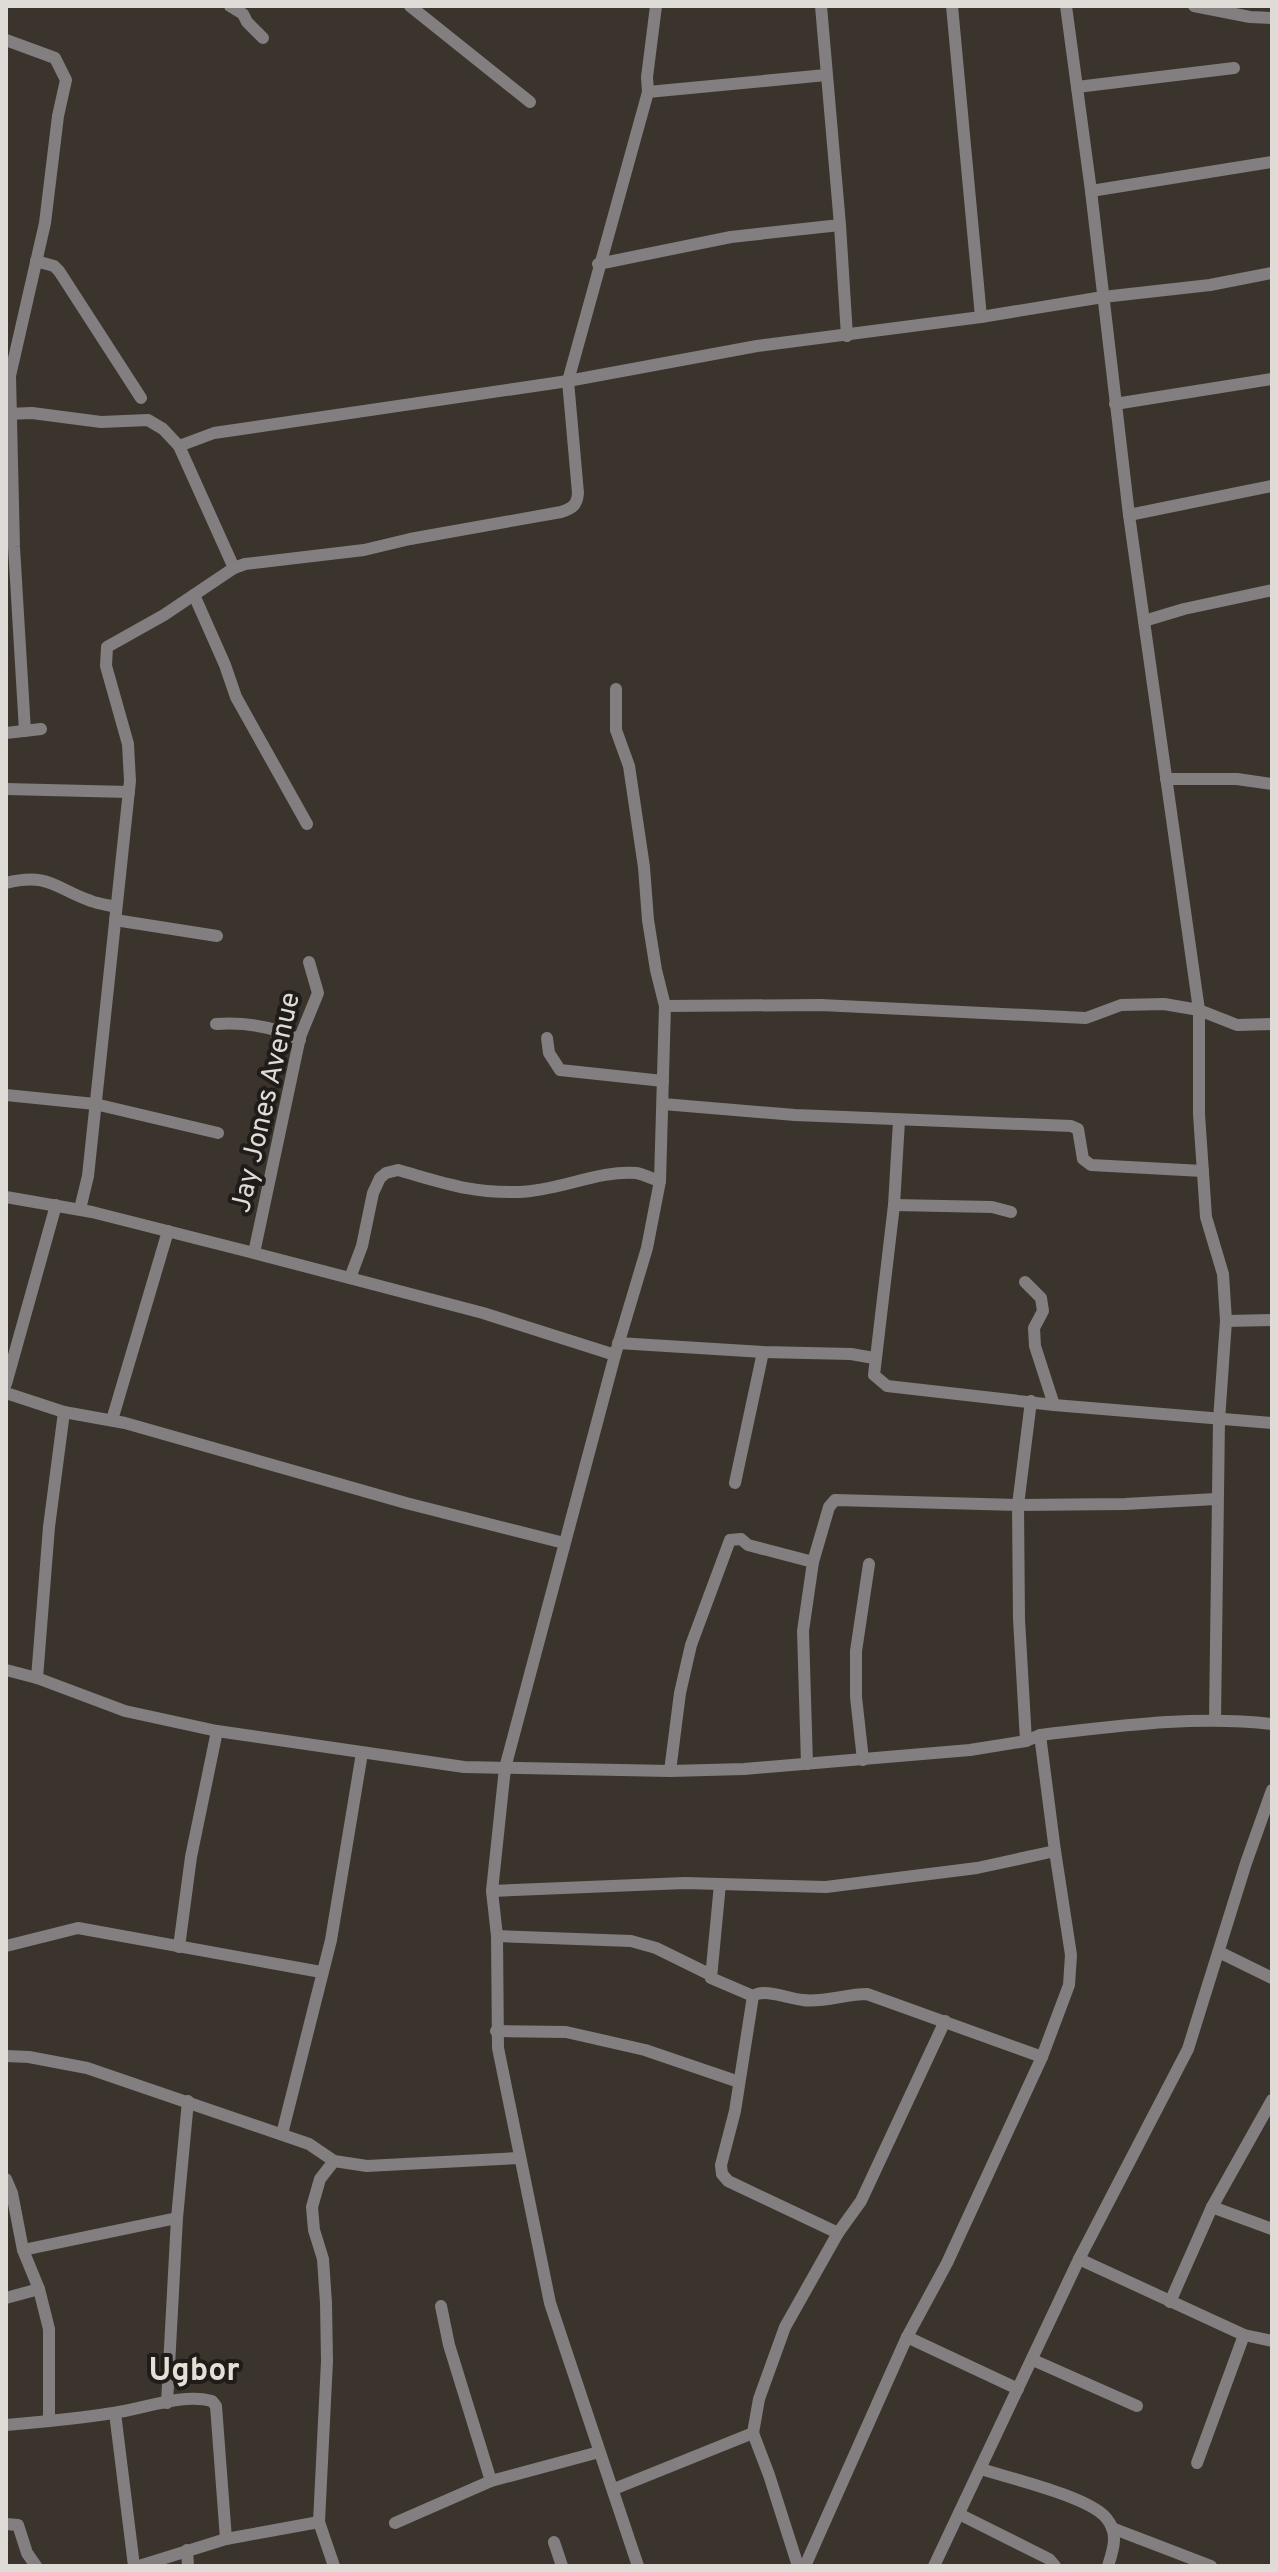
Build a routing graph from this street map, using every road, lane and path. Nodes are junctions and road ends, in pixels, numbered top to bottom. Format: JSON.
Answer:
{"nodes":[{"id":1,"x":230,"y":6,"type":"edge"},
{"id":2,"x":410,"y":6,"type":"edge"},
{"id":3,"x":656,"y":6,"type":"edge"},
{"id":4,"x":821,"y":6,"type":"edge"},
{"id":5,"x":952,"y":6,"type":"edge"},
{"id":6,"x":1066,"y":6,"type":"edge"},
{"id":7,"x":1194,"y":6,"type":"edge"},
{"id":8,"x":1272,"y":18,"type":"edge"},
{"id":9,"x":263,"y":38,"type":"dead end"},
{"id":10,"x":6,"y":40,"type":"edge"},
{"id":11,"x":1234,"y":68,"type":"dead end"},
{"id":12,"x":826,"y":75,"type":"junction"},
{"id":13,"x":1077,"y":87,"type":"junction"},
{"id":14,"x":648,"y":92,"type":"junction"},
{"id":15,"x":530,"y":102,"type":"dead end"},
{"id":16,"x":1272,"y":162,"type":"edge"},
{"id":17,"x":1091,"y":191,"type":"junction"},
{"id":18,"x":840,"y":225,"type":"junction"},
{"id":19,"x":36,"y":261,"type":"junction"},
{"id":20,"x":598,"y":264,"type":"junction"},
{"id":21,"x":1272,"y":273,"type":"edge"},
{"id":22,"x":1103,"y":297,"type":"junction"},
{"id":23,"x":981,"y":317,"type":"junction"},
{"id":24,"x":847,"y":336,"type":"junction"},
{"id":25,"x":1272,"y":379,"type":"edge"},
{"id":26,"x":568,"y":381,"type":"junction"},
{"id":27,"x":141,"y":398,"type":"dead end"},
{"id":28,"x":1115,"y":404,"type":"junction"},
{"id":29,"x":9,"y":414,"type":"edge"},
{"id":30,"x":179,"y":446,"type":"junction"},
{"id":31,"x":1272,"y":486,"type":"edge"},
{"id":32,"x":1129,"y":515,"type":"junction"},
{"id":33,"x":234,"y":568,"type":"junction"},
{"id":34,"x":1272,"y":590,"type":"edge"},
{"id":35,"x":194,"y":595,"type":"junction"},
{"id":36,"x":1144,"y":621,"type":"junction"},
{"id":37,"x":616,"y":689,"type":"dead end"},
{"id":38,"x":41,"y":729,"type":"dead end"},
{"id":39,"x":25,"y":731,"type":"junction"},
{"id":40,"x":6,"y":733,"type":"edge"},
{"id":41,"x":1166,"y":779,"type":"junction"},
{"id":42,"x":1272,"y":784,"type":"edge"},
{"id":43,"x":6,"y":789,"type":"edge"},
{"id":44,"x":129,"y":792,"type":"junction"},
{"id":45,"x":307,"y":824,"type":"dead end"},
{"id":46,"x":6,"y":883,"type":"edge"},
{"id":47,"x":116,"y":913,"type":"junction"},
{"id":48,"x":217,"y":936,"type":"dead end"},
{"id":49,"x":309,"y":962,"type":"dead end"},
{"id":50,"x":665,"y":1006,"type":"junction"},
{"id":51,"x":1199,"y":1010,"type":"junction"},
{"id":52,"x":216,"y":1024,"type":"dead end"},
{"id":53,"x":1272,"y":1024,"type":"edge"},
{"id":54,"x":547,"y":1038,"type":"dead end"},
{"id":55,"x":300,"y":1040,"type":"junction"},
{"id":56,"x":663,"y":1081,"type":"junction"},
{"id":57,"x":6,"y":1095,"type":"edge"},
{"id":58,"x":95,"y":1104,"type":"junction"},
{"id":59,"x":663,"y":1104,"type":"junction"},
{"id":60,"x":899,"y":1121,"type":"junction"},
{"id":61,"x":218,"y":1133,"type":"dead end"},
{"id":62,"x":1203,"y":1171,"type":"junction"},
{"id":63,"x":660,"y":1181,"type":"junction"},
{"id":64,"x":6,"y":1197,"type":"edge"},
{"id":65,"x":56,"y":1205,"type":"junction"},
{"id":66,"x":894,"y":1205,"type":"junction"},
{"id":67,"x":80,"y":1209,"type":"junction"},
{"id":68,"x":1011,"y":1212,"type":"dead end"},
{"id":69,"x":168,"y":1231,"type":"junction"},
{"id":70,"x":254,"y":1253,"type":"junction"},
{"id":71,"x":350,"y":1278,"type":"junction"},
{"id":72,"x":1025,"y":1282,"type":"dead end"},
{"id":73,"x":1272,"y":1320,"type":"edge"},
{"id":74,"x":1226,"y":1321,"type":"junction"},
{"id":75,"x":617,"y":1349,"type":"junction"},
{"id":76,"x":763,"y":1352,"type":"junction"},
{"id":77,"x":874,"y":1358,"type":"junction"},
{"id":78,"x":6,"y":1384,"type":"edge"},
{"id":79,"x":6,"y":1393,"type":"edge"},
{"id":80,"x":1031,"y":1401,"type":"junction"},
{"id":81,"x":1054,"y":1405,"type":"junction"},
{"id":82,"x":64,"y":1412,"type":"junction"},
{"id":83,"x":112,"y":1420,"type":"junction"},
{"id":84,"x":1219,"y":1420,"type":"junction"},
{"id":85,"x":1272,"y":1423,"type":"edge"},
{"id":86,"x":735,"y":1483,"type":"dead end"},
{"id":87,"x":1216,"y":1499,"type":"junction"},
{"id":88,"x":1018,"y":1505,"type":"junction"},
{"id":89,"x":564,"y":1543,"type":"junction"},
{"id":90,"x":813,"y":1562,"type":"junction"},
{"id":91,"x":869,"y":1564,"type":"dead end"},
{"id":92,"x":6,"y":1670,"type":"edge"},
{"id":93,"x":37,"y":1678,"type":"junction"},
{"id":94,"x":1215,"y":1720,"type":"junction"},
{"id":95,"x":1272,"y":1724,"type":"edge"},
{"id":96,"x":217,"y":1731,"type":"junction"},
{"id":97,"x":1040,"y":1735,"type":"junction"},
{"id":98,"x":1026,"y":1741,"type":"junction"},
{"id":99,"x":362,"y":1753,"type":"junction"},
{"id":100,"x":863,"y":1760,"type":"junction"},
{"id":101,"x":807,"y":1764,"type":"junction"},
{"id":102,"x":505,"y":1768,"type":"junction"},
{"id":103,"x":670,"y":1771,"type":"junction"},
{"id":104,"x":1272,"y":1790,"type":"edge"},
{"id":105,"x":1055,"y":1851,"type":"junction"},
{"id":106,"x":720,"y":1884,"type":"junction"},
{"id":107,"x":492,"y":1891,"type":"junction"},
{"id":108,"x":497,"y":1936,"type":"junction"},
{"id":109,"x":6,"y":1946,"type":"edge"},
{"id":110,"x":179,"y":1947,"type":"junction"},
{"id":111,"x":1219,"y":1952,"type":"junction"},
{"id":112,"x":321,"y":1972,"type":"junction"},
{"id":113,"x":711,"y":1975,"type":"junction"},
{"id":114,"x":1272,"y":1978,"type":"edge"},
{"id":115,"x":753,"y":1996,"type":"junction"},
{"id":116,"x":945,"y":2021,"type":"junction"},
{"id":117,"x":496,"y":2031,"type":"junction"},
{"id":118,"x":6,"y":2056,"type":"edge"},
{"id":119,"x":1042,"y":2057,"type":"junction"},
{"id":120,"x":739,"y":2082,"type":"junction"},
{"id":121,"x":1272,"y":2100,"type":"edge"},
{"id":122,"x":188,"y":2101,"type":"junction"},
{"id":123,"x":282,"y":2134,"type":"junction"},
{"id":124,"x":519,"y":2158,"type":"junction"},
{"id":125,"x":334,"y":2161,"type":"junction"},
{"id":126,"x":6,"y":2179,"type":"edge"},
{"id":127,"x":9,"y":2194,"type":"edge"},
{"id":128,"x":1212,"y":2207,"type":"junction"},
{"id":129,"x":177,"y":2218,"type":"junction"},
{"id":130,"x":1272,"y":2229,"type":"edge"},
{"id":131,"x":838,"y":2233,"type":"junction"},
{"id":132,"x":23,"y":2250,"type":"junction"},
{"id":133,"x":1079,"y":2259,"type":"junction"},
{"id":134,"x":39,"y":2289,"type":"junction"},
{"id":135,"x":6,"y":2298,"type":"edge"},
{"id":136,"x":1170,"y":2302,"type":"junction"},
{"id":137,"x":441,"y":2306,"type":"dead end"},
{"id":138,"x":1244,"y":2335,"type":"junction"},
{"id":139,"x":907,"y":2337,"type":"junction"},
{"id":140,"x":1272,"y":2341,"type":"edge"},
{"id":141,"x":1033,"y":2360,"type":"junction"},
{"id":142,"x":1018,"y":2389,"type":"junction"},
{"id":143,"x":167,"y":2403,"type":"junction"},
{"id":144,"x":1137,"y":2406,"type":"dead end"},
{"id":145,"x":115,"y":2413,"type":"junction"},
{"id":146,"x":49,"y":2421,"type":"junction"},
{"id":147,"x":6,"y":2425,"type":"edge"},
{"id":148,"x":753,"y":2433,"type":"junction"},
{"id":149,"x":599,"y":2452,"type":"junction"},
{"id":150,"x":1197,"y":2463,"type":"dead end"},
{"id":151,"x":981,"y":2469,"type":"junction"},
{"id":152,"x":491,"y":2481,"type":"junction"},
{"id":153,"x":614,"y":2489,"type":"junction"},
{"id":154,"x":959,"y":2514,"type":"junction"},
{"id":155,"x":319,"y":2522,"type":"junction"},
{"id":156,"x":395,"y":2523,"type":"dead end"},
{"id":157,"x":6,"y":2524,"type":"edge"},
{"id":158,"x":1112,"y":2528,"type":"junction"},
{"id":159,"x":226,"y":2539,"type":"junction"},
{"id":160,"x":554,"y":2542,"type":"dead end"},
{"id":161,"x":187,"y":2550,"type":"junction"},
{"id":162,"x":36,"y":2566,"type":"edge"},
{"id":163,"x":136,"y":2566,"type":"edge"},
{"id":164,"x":188,"y":2566,"type":"edge"},
{"id":165,"x":334,"y":2566,"type":"edge"},
{"id":166,"x":562,"y":2566,"type":"edge"},
{"id":167,"x":638,"y":2566,"type":"edge"},
{"id":168,"x":798,"y":2566,"type":"edge"},
{"id":169,"x":805,"y":2566,"type":"edge"},
{"id":170,"x":934,"y":2566,"type":"edge"},
{"id":171,"x":1055,"y":2566,"type":"edge"},
{"id":172,"x":1108,"y":2566,"type":"edge"},
{"id":173,"x":1211,"y":2566,"type":"edge"}],
"edges":[{"from":1,"to":9,"type":"street"},
{"from":2,"to":15,"type":"street"},
{"from":3,"to":14,"type":"street"},
{"from":4,"to":12,"type":"street"},
{"from":5,"to":23,"type":"street"},
{"from":6,"to":13,"type":"street"},
{"from":7,"to":8,"type":"street"},
{"from":10,"to":19,"type":"street"},
{"from":11,"to":13,"type":"street"},
{"from":12,"to":14,"type":"street"},
{"from":12,"to":18,"type":"street"},
{"from":13,"to":17,"type":"street"},
{"from":14,"to":20,"type":"street"},
{"from":16,"to":17,"type":"street"},
{"from":17,"to":22,"type":"street"},
{"from":18,"to":20,"type":"street"},
{"from":18,"to":24,"type":"street"},
{"from":19,"to":27,"type":"street"},
{"from":19,"to":29,"type":"street"},
{"from":20,"to":26,"type":"street"},
{"from":21,"to":22,"type":"street"},
{"from":22,"to":23,"type":"street"},
{"from":22,"to":28,"type":"street"},
{"from":23,"to":24,"type":"street"},
{"from":24,"to":26,"type":"street"},
{"from":25,"to":28,"type":"street"},
{"from":26,"to":30,"type":"street"},
{"from":26,"to":33,"type":"street"},
{"from":28,"to":32,"type":"street"},
{"from":29,"to":30,"type":"street"},
{"from":29,"to":39,"type":"street"},
{"from":30,"to":33,"type":"street"},
{"from":31,"to":32,"type":"street"},
{"from":32,"to":36,"type":"street"},
{"from":33,"to":35,"type":"street"},
{"from":34,"to":36,"type":"street"},
{"from":35,"to":44,"type":"street"},
{"from":35,"to":45,"type":"street"},
{"from":36,"to":41,"type":"street"},
{"from":37,"to":50,"type":"street"},
{"from":38,"to":39,"type":"street"},
{"from":39,"to":40,"type":"street"},
{"from":41,"to":42,"type":"street"},
{"from":41,"to":51,"type":"street"},
{"from":43,"to":44,"type":"street"},
{"from":44,"to":47,"type":"street"},
{"from":46,"to":47,"type":"street"},
{"from":47,"to":48,"type":"street"},
{"from":47,"to":58,"type":"street"},
{"from":49,"to":55,"type":"street","name":"Jay Jones Avenue"},
{"from":50,"to":51,"type":"street"},
{"from":50,"to":56,"type":"street"},
{"from":51,"to":53,"type":"street"},
{"from":51,"to":62,"type":"street"},
{"from":52,"to":55,"type":"street"},
{"from":54,"to":56,"type":"street"},
{"from":55,"to":70,"type":"street","name":"Jay Jones Avenue"},
{"from":56,"to":59,"type":"street"},
{"from":57,"to":58,"type":"street"},
{"from":58,"to":61,"type":"street"},
{"from":58,"to":67,"type":"street"},
{"from":59,"to":60,"type":"street"},
{"from":59,"to":63,"type":"street"},
{"from":60,"to":62,"type":"street"},
{"from":60,"to":66,"type":"street"},
{"from":62,"to":74,"type":"street"},
{"from":63,"to":71,"type":"street"},
{"from":63,"to":75,"type":"street"},
{"from":64,"to":65,"type":"street"},
{"from":65,"to":67,"type":"street"},
{"from":65,"to":78,"type":"street"},
{"from":66,"to":68,"type":"street"},
{"from":66,"to":77,"type":"street"},
{"from":67,"to":69,"type":"street"},
{"from":69,"to":70,"type":"street"},
{"from":69,"to":83,"type":"street"},
{"from":70,"to":71,"type":"street"},
{"from":71,"to":75,"type":"street"},
{"from":72,"to":81,"type":"street"},
{"from":73,"to":74,"type":"street"},
{"from":74,"to":84,"type":"street"},
{"from":75,"to":76,"type":"street"},
{"from":75,"to":89,"type":"street"},
{"from":76,"to":77,"type":"street"},
{"from":76,"to":86,"type":"street"},
{"from":77,"to":80,"type":"street"},
{"from":79,"to":82,"type":"street"},
{"from":80,"to":81,"type":"street"},
{"from":80,"to":88,"type":"street"},
{"from":81,"to":84,"type":"street"},
{"from":82,"to":83,"type":"street"},
{"from":82,"to":93,"type":"street"},
{"from":83,"to":89,"type":"street"},
{"from":84,"to":85,"type":"street"},
{"from":84,"to":87,"type":"street"},
{"from":87,"to":88,"type":"street"},
{"from":87,"to":94,"type":"street"},
{"from":88,"to":90,"type":"street"},
{"from":88,"to":98,"type":"street"},
{"from":89,"to":102,"type":"street"},
{"from":90,"to":101,"type":"street"},
{"from":90,"to":103,"type":"street"},
{"from":91,"to":100,"type":"street"},
{"from":92,"to":93,"type":"street"},
{"from":93,"to":96,"type":"street"},
{"from":94,"to":95,"type":"street"},
{"from":94,"to":97,"type":"street"},
{"from":96,"to":99,"type":"street"},
{"from":96,"to":110,"type":"street"},
{"from":97,"to":98,"type":"street"},
{"from":97,"to":105,"type":"street"},
{"from":98,"to":100,"type":"street"},
{"from":99,"to":102,"type":"street"},
{"from":99,"to":112,"type":"street"},
{"from":100,"to":101,"type":"street"},
{"from":101,"to":103,"type":"street"},
{"from":102,"to":103,"type":"street"},
{"from":102,"to":107,"type":"street"},
{"from":104,"to":111,"type":"street"},
{"from":105,"to":106,"type":"street"},
{"from":105,"to":119,"type":"street"},
{"from":106,"to":107,"type":"street"},
{"from":106,"to":113,"type":"street"},
{"from":107,"to":108,"type":"street"},
{"from":108,"to":113,"type":"street"},
{"from":108,"to":117,"type":"street"},
{"from":109,"to":110,"type":"street"},
{"from":110,"to":112,"type":"street"},
{"from":111,"to":114,"type":"street"},
{"from":111,"to":133,"type":"street"},
{"from":112,"to":123,"type":"street"},
{"from":113,"to":115,"type":"street"},
{"from":115,"to":116,"type":"street"},
{"from":115,"to":120,"type":"street"},
{"from":116,"to":119,"type":"street"},
{"from":116,"to":131,"type":"street"},
{"from":117,"to":120,"type":"street"},
{"from":117,"to":124,"type":"street"},
{"from":118,"to":122,"type":"street"},
{"from":119,"to":139,"type":"street"},
{"from":120,"to":131,"type":"street"},
{"from":121,"to":128,"type":"street"},
{"from":122,"to":123,"type":"street"},
{"from":122,"to":129,"type":"street"},
{"from":123,"to":125,"type":"street"},
{"from":124,"to":125,"type":"street"},
{"from":124,"to":149,"type":"street"},
{"from":125,"to":155,"type":"street"},
{"from":126,"to":127,"type":"street"},
{"from":127,"to":132,"type":"street"},
{"from":128,"to":130,"type":"street"},
{"from":128,"to":136,"type":"street"},
{"from":129,"to":132,"type":"street"},
{"from":129,"to":143,"type":"street"},
{"from":131,"to":148,"type":"street"},
{"from":132,"to":134,"type":"street"},
{"from":133,"to":136,"type":"street"},
{"from":133,"to":141,"type":"street"},
{"from":134,"to":135,"type":"street"},
{"from":134,"to":146,"type":"street"},
{"from":136,"to":138,"type":"street"},
{"from":137,"to":152,"type":"street"},
{"from":138,"to":140,"type":"street"},
{"from":138,"to":150,"type":"street"},
{"from":139,"to":142,"type":"street"},
{"from":139,"to":169,"type":"street"},
{"from":141,"to":142,"type":"street"},
{"from":141,"to":144,"type":"street"},
{"from":142,"to":151,"type":"street"},
{"from":143,"to":145,"type":"street"},
{"from":143,"to":159,"type":"street"},
{"from":145,"to":146,"type":"street"},
{"from":145,"to":163,"type":"street"},
{"from":146,"to":147,"type":"street"},
{"from":148,"to":153,"type":"street"},
{"from":148,"to":168,"type":"street"},
{"from":149,"to":152,"type":"street"},
{"from":149,"to":153,"type":"street"},
{"from":151,"to":154,"type":"street"},
{"from":151,"to":158,"type":"street"},
{"from":152,"to":156,"type":"street"},
{"from":153,"to":167,"type":"street"},
{"from":154,"to":170,"type":"street"},
{"from":154,"to":171,"type":"street"},
{"from":155,"to":159,"type":"street"},
{"from":155,"to":165,"type":"street"},
{"from":157,"to":162,"type":"street"},
{"from":158,"to":172,"type":"street"},
{"from":158,"to":173,"type":"street"},
{"from":159,"to":161,"type":"street"},
{"from":160,"to":166,"type":"street"},
{"from":161,"to":163,"type":"street"},
{"from":161,"to":164,"type":"street"}]}
